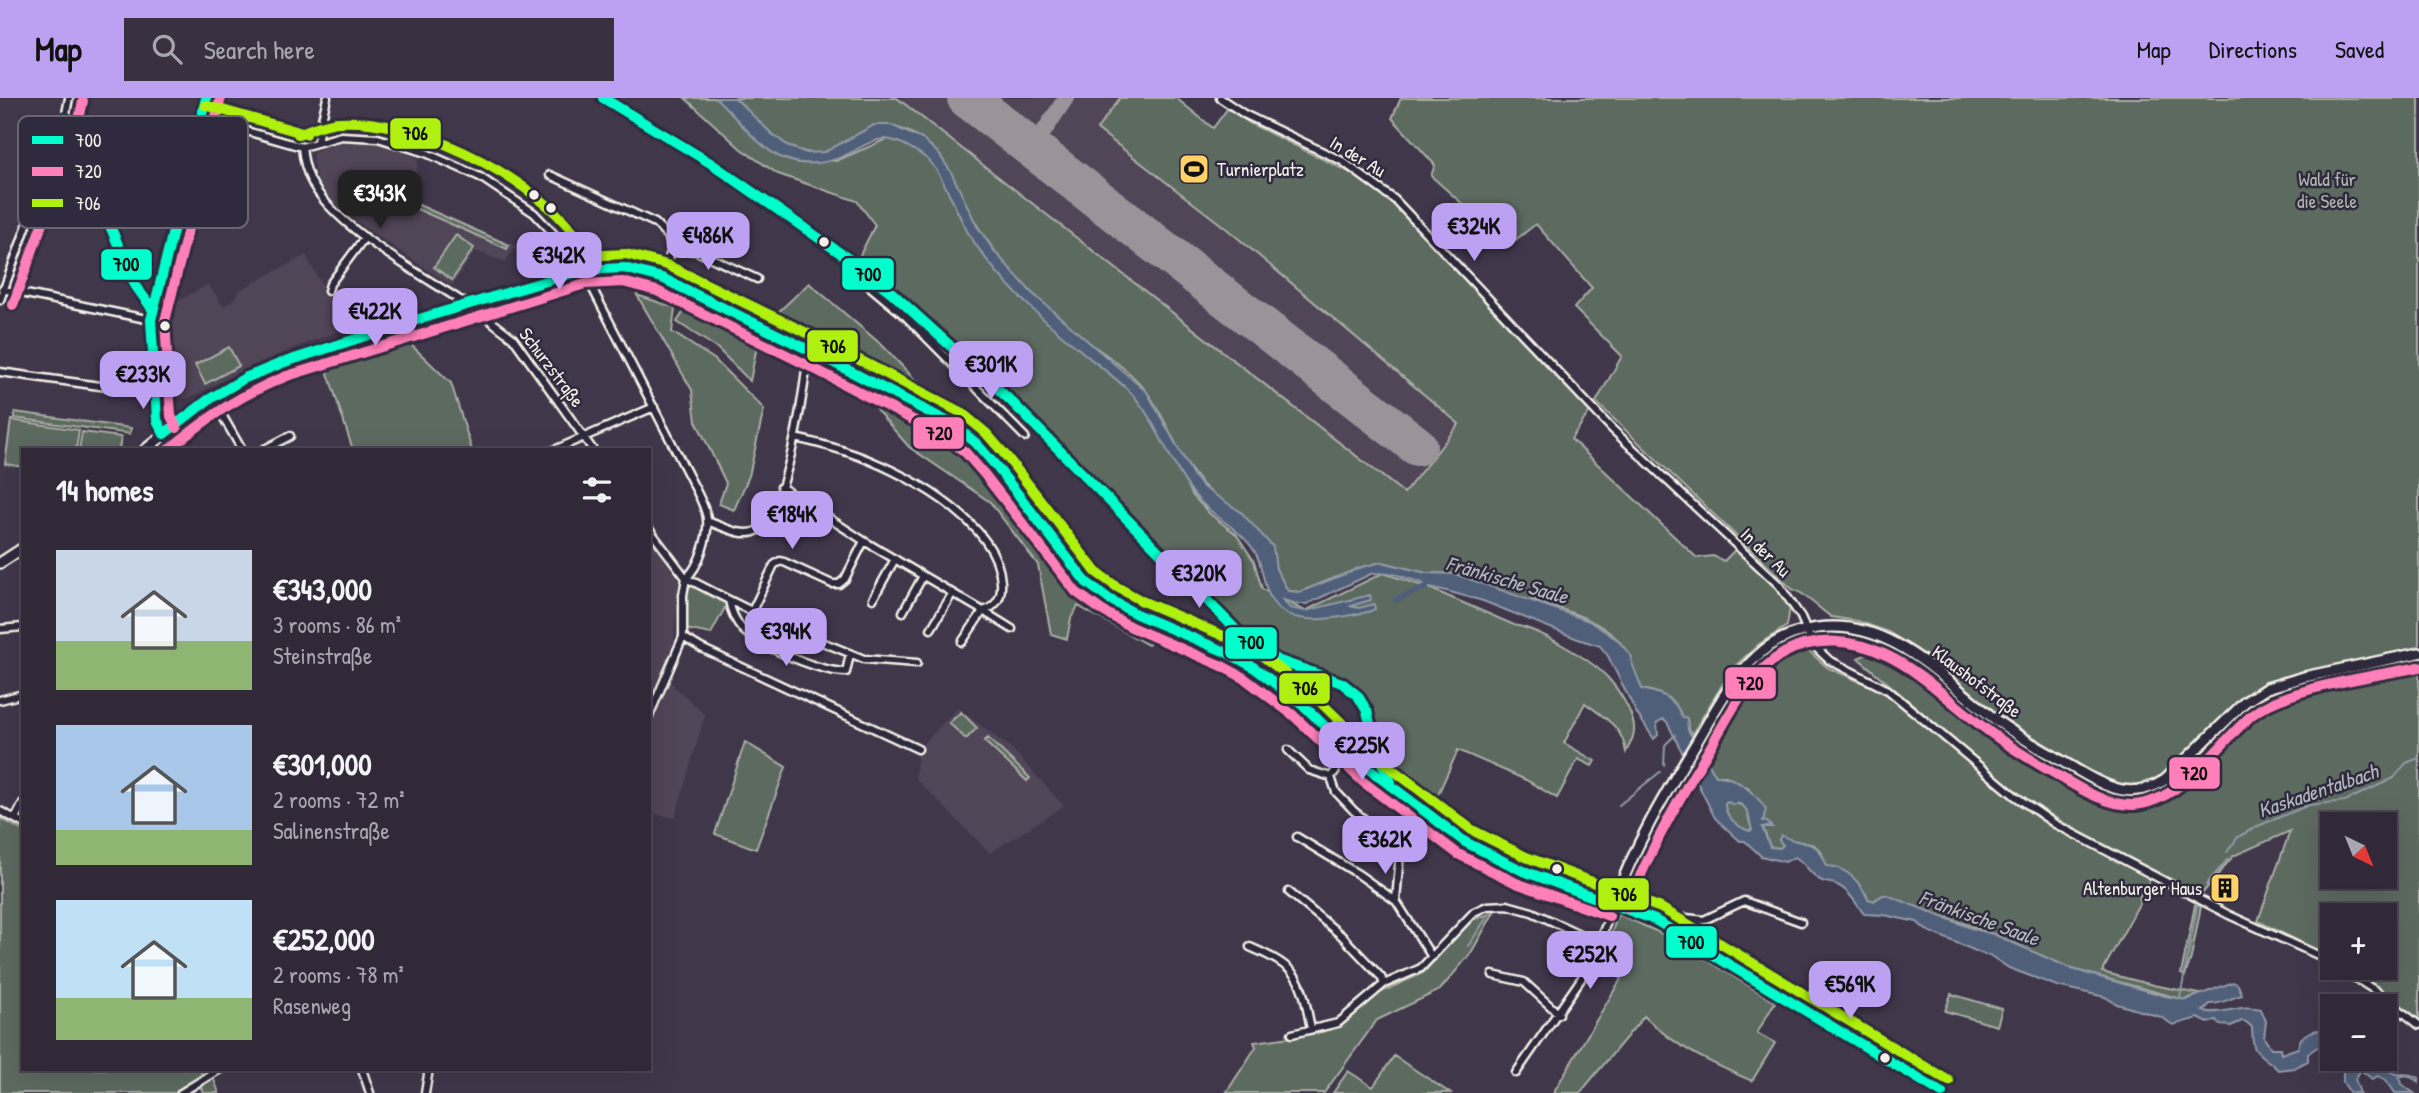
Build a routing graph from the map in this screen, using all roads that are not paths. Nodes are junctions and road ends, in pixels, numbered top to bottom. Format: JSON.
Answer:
{"nodes":[{"id":1,"x":69,"y":98,"type":"edge"},
{"id":2,"x":206,"y":98,"type":"edge"},
{"id":3,"x":327,"y":98,"type":"edge"},
{"id":4,"x":603,"y":98,"type":"edge"},
{"id":5,"x":1220,"y":98,"type":"edge"},
{"id":6,"x":66,"y":116,"type":"edge"},
{"id":7,"x":202,"y":116,"type":"edge"},
{"id":8,"x":248,"y":131,"type":"edge"},
{"id":9,"x":317,"y":141,"type":"junction"},
{"id":10,"x":302,"y":147,"type":"junction"},
{"id":11,"x":550,"y":175,"type":"dead end"},
{"id":12,"x":25,"y":228,"type":"edge"},
{"id":13,"x":111,"y":228,"type":"edge"},
{"id":14,"x":174,"y":228,"type":"edge"},
{"id":15,"x":365,"y":237,"type":"junction"},
{"id":16,"x":672,"y":249,"type":"junction"},
{"id":17,"x":846,"y":257,"type":"junction"},
{"id":18,"x":583,"y":270,"type":"junction"},
{"id":19,"x":662,"y":278,"type":"junction"},
{"id":20,"x":757,"y":279,"type":"dead end"},
{"id":21,"x":2,"y":289,"type":"edge"},
{"id":22,"x":328,"y":291,"type":"dead end"},
{"id":23,"x":0,"y":300,"type":"edge"},
{"id":24,"x":469,"y":303,"type":"junction"},
{"id":25,"x":153,"y":310,"type":"junction"},
{"id":26,"x":478,"y":311,"type":"dead end"},
{"id":27,"x":151,"y":320,"type":"junction"},
{"id":28,"x":811,"y":351,"type":"junction"},
{"id":29,"x":0,"y":372,"type":"edge"},
{"id":30,"x":157,"y":394,"type":"junction"},
{"id":31,"x":654,"y":407,"type":"junction"},
{"id":32,"x":218,"y":408,"type":"dead end"},
{"id":33,"x":164,"y":434,"type":"junction"},
{"id":34,"x":290,"y":436,"type":"dead end"},
{"id":35,"x":583,"y":436,"type":"junction"},
{"id":36,"x":1025,"y":437,"type":"dead end"},
{"id":37,"x":795,"y":438,"type":"junction"},
{"id":38,"x":147,"y":448,"type":"edge"},
{"id":39,"x":173,"y":448,"type":"edge"},
{"id":40,"x":241,"y":448,"type":"edge"},
{"id":41,"x":267,"y":448,"type":"edge"},
{"id":42,"x":558,"y":448,"type":"edge"},
{"id":43,"x":592,"y":448,"type":"edge"},
{"id":44,"x":781,"y":487,"type":"junction"},
{"id":45,"x":707,"y":521,"type":"junction"},
{"id":46,"x":651,"y":532,"type":"edge"},
{"id":47,"x":864,"y":541,"type":"junction"},
{"id":48,"x":21,"y":549,"type":"edge"},
{"id":49,"x":895,"y":559,"type":"junction"},
{"id":50,"x":0,"y":562,"type":"edge"},
{"id":51,"x":923,"y":576,"type":"junction"},
{"id":52,"x":686,"y":578,"type":"junction"},
{"id":53,"x":952,"y":594,"type":"junction"},
{"id":54,"x":873,"y":599,"type":"dead end"},
{"id":55,"x":729,"y":600,"type":"junction"},
{"id":56,"x":752,"y":611,"type":"junction"},
{"id":57,"x":984,"y":611,"type":"junction"},
{"id":58,"x":903,"y":612,"type":"dead end"},
{"id":59,"x":21,"y":627,"type":"edge"},
{"id":60,"x":0,"y":629,"type":"edge"},
{"id":61,"x":931,"y":629,"type":"dead end"},
{"id":62,"x":1012,"y":629,"type":"dead end"},
{"id":63,"x":1807,"y":629,"type":"junction"},
{"id":64,"x":683,"y":637,"type":"junction"},
{"id":65,"x":962,"y":642,"type":"dead end"},
{"id":66,"x":2419,"y":653,"type":"edge"},
{"id":67,"x":850,"y":654,"type":"junction"},
{"id":68,"x":917,"y":663,"type":"dead end"},
{"id":69,"x":21,"y":695,"type":"edge"},
{"id":70,"x":0,"y":700,"type":"edge"},
{"id":71,"x":651,"y":711,"type":"edge"},
{"id":72,"x":1370,"y":723,"type":"junction"},
{"id":73,"x":1333,"y":733,"type":"junction"},
{"id":74,"x":918,"y":749,"type":"dead end"},
{"id":75,"x":1288,"y":750,"type":"dead end"},
{"id":76,"x":1353,"y":752,"type":"junction"},
{"id":77,"x":1331,"y":777,"type":"junction"},
{"id":78,"x":1393,"y":786,"type":"junction"},
{"id":79,"x":21,"y":807,"type":"edge"},
{"id":80,"x":0,"y":811,"type":"edge"},
{"id":81,"x":15,"y":819,"type":"junction"},
{"id":82,"x":21,"y":822,"type":"edge"},
{"id":83,"x":1297,"y":837,"type":"dead end"},
{"id":84,"x":1289,"y":891,"type":"dead end"},
{"id":85,"x":1396,"y":901,"type":"junction"},
{"id":86,"x":1614,"y":903,"type":"junction"},
{"id":87,"x":1655,"y":920,"type":"junction"},
{"id":88,"x":1801,"y":922,"type":"dead end"},
{"id":89,"x":1599,"y":943,"type":"junction"},
{"id":90,"x":1251,"y":947,"type":"dead end"},
{"id":91,"x":2320,"y":956,"type":"edge"},
{"id":92,"x":1432,"y":957,"type":"junction"},
{"id":93,"x":1493,"y":975,"type":"dead end"},
{"id":94,"x":2358,"y":980,"type":"edge"},
{"id":95,"x":1384,"y":984,"type":"junction"},
{"id":96,"x":1559,"y":1014,"type":"junction"},
{"id":97,"x":2419,"y":1025,"type":"edge"},
{"id":98,"x":1311,"y":1029,"type":"junction"},
{"id":99,"x":1292,"y":1034,"type":"dead end"},
{"id":100,"x":216,"y":1071,"type":"edge"},
{"id":101,"x":363,"y":1071,"type":"edge"},
{"id":102,"x":429,"y":1071,"type":"edge"},
{"id":103,"x":1516,"y":1073,"type":"dead end"},
{"id":104,"x":181,"y":1093,"type":"edge"},
{"id":105,"x":370,"y":1093,"type":"edge"},
{"id":106,"x":425,"y":1093,"type":"edge"},
{"id":107,"x":1942,"y":1093,"type":"edge"}],
"edges":[{"from":1,"to":6,"type":"street"},
{"from":2,"to":7,"type":"street"},
{"from":3,"to":9,"type":"street"},
{"from":4,"to":17,"type":"street"},
{"from":5,"to":63,"type":"street","name":"In der Au"},
{"from":8,"to":10,"type":"street"},
{"from":9,"to":10,"type":"street"},
{"from":9,"to":18,"type":"street"},
{"from":10,"to":15,"type":"street"},
{"from":11,"to":16,"type":"street"},
{"from":12,"to":21,"type":"street"},
{"from":13,"to":25,"type":"street"},
{"from":14,"to":25,"type":"street"},
{"from":15,"to":22,"type":"street"},
{"from":15,"to":24,"type":"street"},
{"from":16,"to":19,"type":"street"},
{"from":16,"to":20,"type":"street"},
{"from":17,"to":36,"type":"street"},
{"from":17,"to":72,"type":"street"},
{"from":18,"to":19,"type":"main road"},
{"from":18,"to":24,"type":"main road"},
{"from":18,"to":31,"type":"street"},
{"from":19,"to":28,"type":"main road"},
{"from":21,"to":23,"type":"street"},
{"from":21,"to":27,"type":"street"},
{"from":24,"to":33,"type":"main road"},
{"from":25,"to":27,"type":"street"},
{"from":26,"to":35,"type":"street","name":"Schurzstraße"},
{"from":27,"to":30,"type":"street"},
{"from":28,"to":37,"type":"street"},
{"from":28,"to":73,"type":"main road"},
{"from":29,"to":30,"type":"street"},
{"from":30,"to":33,"type":"street"},
{"from":31,"to":35,"type":"street"},
{"from":31,"to":45,"type":"street"},
{"from":32,"to":40,"type":"street"},
{"from":33,"to":38,"type":"main road"},
{"from":33,"to":39,"type":"street"},
{"from":34,"to":41,"type":"street"},
{"from":35,"to":42,"type":"street"},
{"from":35,"to":43,"type":"street","name":"Schurzstraße"},
{"from":37,"to":44,"type":"street"},
{"from":37,"to":57,"type":"street"},
{"from":44,"to":45,"type":"street"},
{"from":44,"to":47,"type":"street"},
{"from":45,"to":52,"type":"street"},
{"from":46,"to":52,"type":"street"},
{"from":47,"to":49,"type":"street"},
{"from":47,"to":56,"type":"street"},
{"from":48,"to":50,"type":"main road"},
{"from":49,"to":51,"type":"street"},
{"from":49,"to":54,"type":"street"},
{"from":51,"to":53,"type":"street"},
{"from":51,"to":58,"type":"street"},
{"from":52,"to":55,"type":"street"},
{"from":52,"to":64,"type":"street"},
{"from":53,"to":57,"type":"street"},
{"from":53,"to":61,"type":"street"},
{"from":55,"to":56,"type":"street"},
{"from":55,"to":67,"type":"street"},
{"from":56,"to":67,"type":"street"},
{"from":57,"to":62,"type":"street"},
{"from":57,"to":65,"type":"street"},
{"from":59,"to":60,"type":"street"},
{"from":63,"to":66,"type":"main road","name":"Klaushofstraße"},
{"from":63,"to":86,"type":"main road","name":"Klaushofstraße"},
{"from":63,"to":91,"type":"street","name":"In der Au"},
{"from":64,"to":71,"type":"street"},
{"from":64,"to":74,"type":"street"},
{"from":67,"to":68,"type":"street"},
{"from":69,"to":70,"type":"street"},
{"from":72,"to":73,"type":"street"},
{"from":72,"to":76,"type":"street"},
{"from":72,"to":78,"type":"main road"},
{"from":73,"to":76,"type":"main road"},
{"from":75,"to":77,"type":"street"},
{"from":76,"to":77,"type":"street"},
{"from":76,"to":78,"type":"main road"},
{"from":77,"to":85,"type":"street"},
{"from":78,"to":86,"type":"main road"},
{"from":79,"to":81,"type":"street"},
{"from":80,"to":81,"type":"street"},
{"from":81,"to":82,"type":"street"},
{"from":83,"to":85,"type":"street"},
{"from":84,"to":95,"type":"street"},
{"from":85,"to":92,"type":"street"},
{"from":86,"to":87,"type":"main road"},
{"from":86,"to":89,"type":"street"},
{"from":87,"to":88,"type":"street"},
{"from":87,"to":107,"type":"main road"},
{"from":89,"to":92,"type":"street"},
{"from":89,"to":96,"type":"street"},
{"from":90,"to":98,"type":"street"},
{"from":92,"to":95,"type":"street"},
{"from":93,"to":96,"type":"street"},
{"from":94,"to":97,"type":"street"},
{"from":95,"to":98,"type":"street"},
{"from":96,"to":103,"type":"street"},
{"from":98,"to":99,"type":"street"},
{"from":100,"to":104,"type":"street"},
{"from":101,"to":105,"type":"street"},
{"from":102,"to":106,"type":"street"}]}
